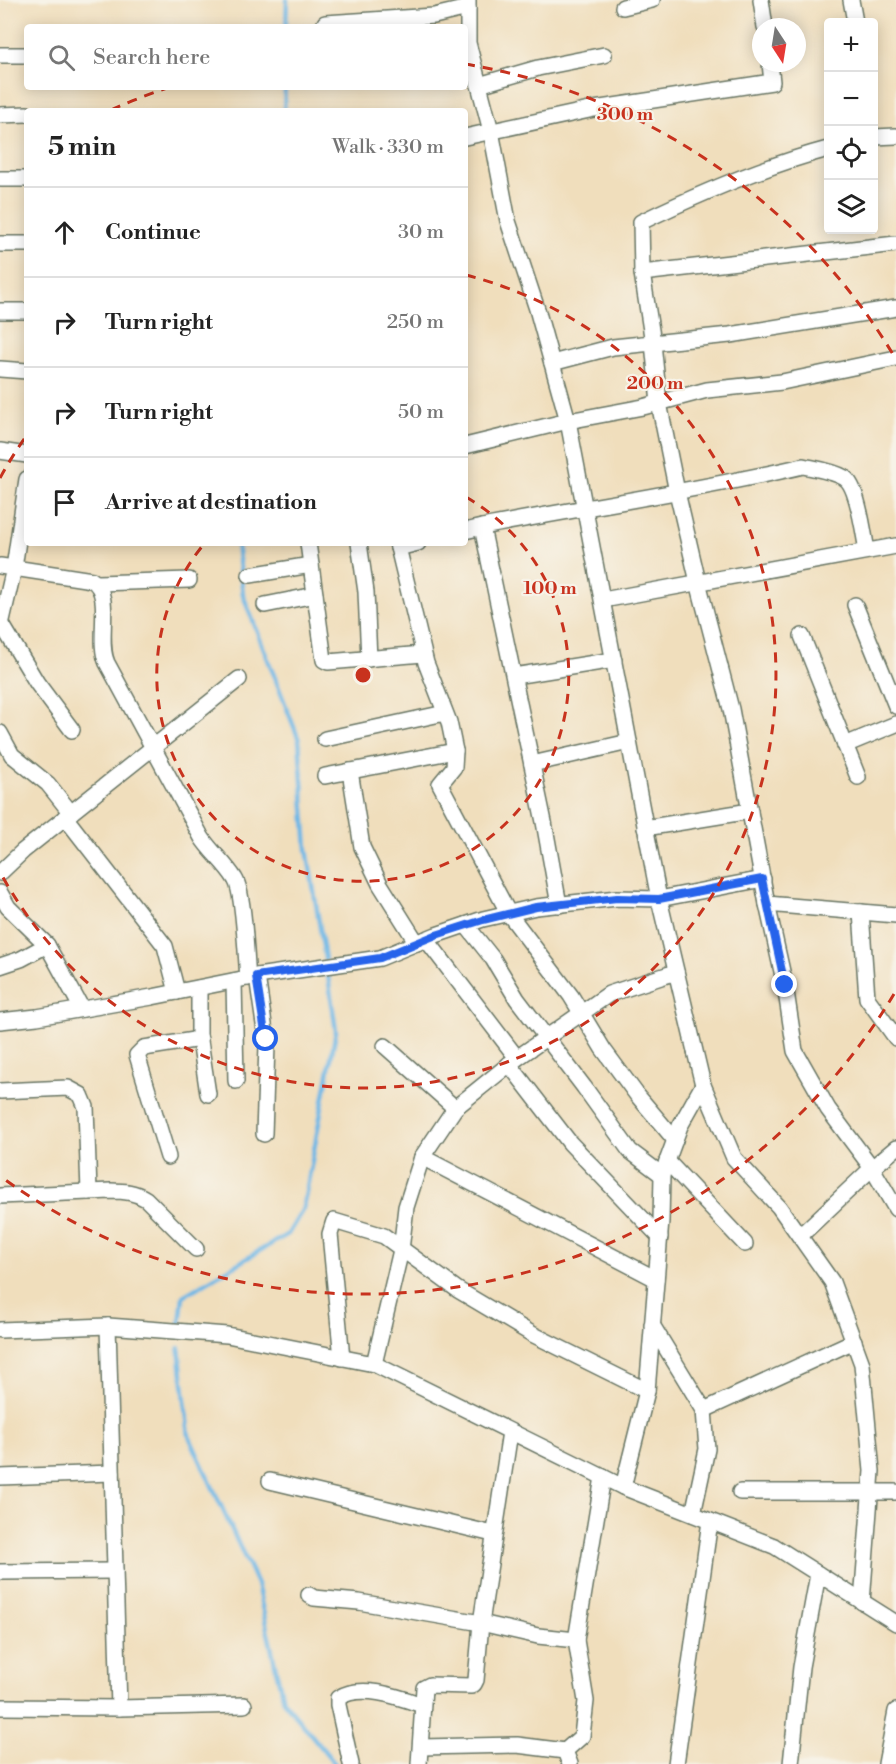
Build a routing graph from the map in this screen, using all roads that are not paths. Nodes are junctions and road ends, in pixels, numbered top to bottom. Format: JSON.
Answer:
{"nodes":[{"id":1,"x":652,"y":0,"type":"edge"},
{"id":2,"x":761,"y":0,"type":"edge"},
{"id":3,"x":851,"y":0,"type":"edge"},
{"id":4,"x":468,"y":4,"type":"edge"},
{"id":5,"x":623,"y":7,"type":"dead end"},
{"id":6,"x":764,"y":18,"type":"edge"},
{"id":7,"x":854,"y":18,"type":"edge"},
{"id":8,"x":324,"y":23,"type":"dead end"},
{"id":9,"x":0,"y":55,"type":"edge"},
{"id":10,"x":24,"y":55,"type":"edge"},
{"id":11,"x":604,"y":55,"type":"dead end"},
{"id":12,"x":771,"y":72,"type":"edge"},
{"id":13,"x":479,"y":85,"type":"junction"},
{"id":14,"x":24,"y":114,"type":"edge"},
{"id":15,"x":0,"y":115,"type":"edge"},
{"id":16,"x":491,"y":131,"type":"junction"},
{"id":17,"x":468,"y":135,"type":"edge"},
{"id":18,"x":896,"y":136,"type":"edge"},
{"id":19,"x":878,"y":137,"type":"edge"},
{"id":20,"x":824,"y":150,"type":"edge"},
{"id":21,"x":24,"y":178,"type":"edge"},
{"id":22,"x":0,"y":179,"type":"edge"},
{"id":23,"x":24,"y":243,"type":"edge"},
{"id":24,"x":0,"y":244,"type":"edge"},
{"id":25,"x":896,"y":244,"type":"edge"},
{"id":26,"x":642,"y":273,"type":"junction"},
{"id":27,"x":896,"y":308,"type":"edge"},
{"id":28,"x":0,"y":311,"type":"edge"},
{"id":29,"x":24,"y":311,"type":"edge"},
{"id":30,"x":653,"y":343,"type":"junction"},
{"id":31,"x":896,"y":358,"type":"edge"},
{"id":32,"x":552,"y":363,"type":"junction"},
{"id":33,"x":0,"y":369,"type":"edge"},
{"id":34,"x":24,"y":370,"type":"edge"},
{"id":35,"x":659,"y":403,"type":"junction"},
{"id":36,"x":568,"y":421,"type":"junction"},
{"id":37,"x":468,"y":445,"type":"edge"},
{"id":38,"x":0,"y":451,"type":"edge"},
{"id":39,"x":24,"y":455,"type":"edge"},
{"id":40,"x":24,"y":492,"type":"edge"},
{"id":41,"x":676,"y":492,"type":"junction"},
{"id":42,"x":585,"y":507,"type":"junction"},
{"id":43,"x":482,"y":527,"type":"junction"},
{"id":44,"x":468,"y":530,"type":"edge"},
{"id":45,"x":308,"y":546,"type":"edge"},
{"id":46,"x":359,"y":546,"type":"edge"},
{"id":47,"x":397,"y":546,"type":"edge"},
{"id":48,"x":896,"y":546,"type":"edge"},
{"id":49,"x":867,"y":551,"type":"junction"},
{"id":50,"x":310,"y":565,"type":"junction"},
{"id":51,"x":7,"y":567,"type":"edge"},
{"id":52,"x":250,"y":576,"type":"dead end"},
{"id":53,"x":189,"y":580,"type":"dead end"},
{"id":54,"x":698,"y":582,"type":"junction"},
{"id":55,"x":98,"y":583,"type":"junction"},
{"id":56,"x":315,"y":595,"type":"junction"},
{"id":57,"x":603,"y":600,"type":"junction"},
{"id":58,"x":265,"y":605,"type":"dead end"},
{"id":59,"x":855,"y":605,"type":"dead end"},
{"id":60,"x":1,"y":626,"type":"edge"},
{"id":61,"x":802,"y":636,"type":"dead end"},
{"id":62,"x":423,"y":654,"type":"junction"},
{"id":63,"x":369,"y":658,"type":"junction"},
{"id":64,"x":614,"y":660,"type":"junction"},
{"id":65,"x":514,"y":676,"type":"junction"},
{"id":66,"x":239,"y":679,"type":"dead end"},
{"id":67,"x":896,"y":705,"type":"edge"},
{"id":68,"x":446,"y":713,"type":"junction"},
{"id":69,"x":896,"y":723,"type":"edge"},
{"id":70,"x":72,"y":730,"type":"dead end"},
{"id":71,"x":0,"y":733,"type":"edge"},
{"id":72,"x":325,"y":739,"type":"dead end"},
{"id":73,"x":629,"y":742,"type":"junction"},
{"id":74,"x":845,"y":745,"type":"junction"},
{"id":75,"x":152,"y":748,"type":"junction"},
{"id":76,"x":455,"y":751,"type":"junction"},
{"id":77,"x":532,"y":764,"type":"junction"},
{"id":78,"x":350,"y":771,"type":"junction"},
{"id":79,"x":325,"y":776,"type":"dead end"},
{"id":80,"x":858,"y":777,"type":"dead end"},
{"id":81,"x":750,"y":811,"type":"junction"},
{"id":82,"x":68,"y":815,"type":"junction"},
{"id":83,"x":645,"y":828,"type":"junction"},
{"id":84,"x":0,"y":873,"type":"edge"},
{"id":85,"x":762,"y":879,"type":"junction"},
{"id":86,"x":0,"y":893,"type":"edge"},
{"id":87,"x":659,"y":899,"type":"junction"},
{"id":88,"x":767,"y":904,"type":"junction"},
{"id":89,"x":559,"y":905,"type":"junction"},
{"id":90,"x":4,"y":908,"type":"edge"},
{"id":91,"x":861,"y":912,"type":"junction"},
{"id":92,"x":509,"y":914,"type":"junction"},
{"id":93,"x":896,"y":915,"type":"edge"},
{"id":94,"x":466,"y":925,"type":"junction"},
{"id":95,"x":421,"y":941,"type":"junction"},
{"id":96,"x":47,"y":945,"type":"junction"},
{"id":97,"x":0,"y":966,"type":"edge"},
{"id":98,"x":676,"y":972,"type":"junction"},
{"id":99,"x":246,"y":978,"type":"junction"},
{"id":100,"x":199,"y":988,"type":"junction"},
{"id":101,"x":177,"y":992,"type":"junction"},
{"id":102,"x":82,"y":1009,"type":"junction"},
{"id":103,"x":582,"y":1014,"type":"junction"},
{"id":104,"x":0,"y":1022,"type":"edge"},
{"id":105,"x":547,"y":1037,"type":"junction"},
{"id":106,"x":896,"y":1038,"type":"edge"},
{"id":107,"x":200,"y":1040,"type":"junction"},
{"id":108,"x":384,"y":1047,"type":"dead end"},
{"id":109,"x":513,"y":1061,"type":"junction"},
{"id":110,"x":236,"y":1081,"type":"dead end"},
{"id":111,"x":703,"y":1085,"type":"junction"},
{"id":112,"x":0,"y":1091,"type":"edge"},
{"id":113,"x":208,"y":1094,"type":"dead end"},
{"id":114,"x":455,"y":1108,"type":"junction"},
{"id":115,"x":264,"y":1134,"type":"dead end"},
{"id":116,"x":675,"y":1140,"type":"junction"},
{"id":117,"x":896,"y":1148,"type":"edge"},
{"id":118,"x":168,"y":1157,"type":"dead end"},
{"id":119,"x":422,"y":1157,"type":"junction"},
{"id":120,"x":665,"y":1168,"type":"junction"},
{"id":121,"x":872,"y":1168,"type":"junction"},
{"id":122,"x":89,"y":1192,"type":"junction"},
{"id":123,"x":0,"y":1196,"type":"edge"},
{"id":124,"x":896,"y":1209,"type":"edge"},
{"id":125,"x":800,"y":1236,"type":"junction"},
{"id":126,"x":660,"y":1237,"type":"junction"},
{"id":127,"x":745,"y":1244,"type":"dead end"},
{"id":128,"x":195,"y":1249,"type":"dead end"},
{"id":129,"x":401,"y":1250,"type":"junction"},
{"id":130,"x":656,"y":1279,"type":"junction"},
{"id":131,"x":652,"y":1325,"type":"junction"},
{"id":132,"x":108,"y":1326,"type":"junction"},
{"id":133,"x":0,"y":1329,"type":"edge"},
{"id":134,"x":854,"y":1341,"type":"junction"},
{"id":135,"x":342,"y":1358,"type":"junction"},
{"id":136,"x":374,"y":1364,"type":"junction"},
{"id":137,"x":647,"y":1391,"type":"junction"},
{"id":138,"x":704,"y":1410,"type":"junction"},
{"id":139,"x":510,"y":1432,"type":"junction"},
{"id":140,"x":112,"y":1473,"type":"junction"},
{"id":141,"x":603,"y":1477,"type":"junction"},
{"id":142,"x":0,"y":1478,"type":"edge"},
{"id":143,"x":270,"y":1481,"type":"dead end"},
{"id":144,"x":623,"y":1487,"type":"junction"},
{"id":145,"x":740,"y":1492,"type":"dead end"},
{"id":146,"x":871,"y":1492,"type":"junction"},
{"id":147,"x":896,"y":1492,"type":"edge"},
{"id":148,"x":693,"y":1514,"type":"junction"},
{"id":149,"x":710,"y":1521,"type":"junction"},
{"id":150,"x":494,"y":1534,"type":"junction"},
{"id":151,"x":115,"y":1570,"type":"junction"},
{"id":152,"x":0,"y":1572,"type":"edge"},
{"id":153,"x":818,"y":1574,"type":"junction"},
{"id":154,"x":309,"y":1595,"type":"dead end"},
{"id":155,"x":862,"y":1602,"type":"junction"},
{"id":156,"x":481,"y":1623,"type":"junction"},
{"id":157,"x":896,"y":1623,"type":"edge"},
{"id":158,"x":576,"y":1640,"type":"junction"},
{"id":159,"x":422,"y":1705,"type":"junction"},
{"id":160,"x":244,"y":1706,"type":"dead end"},
{"id":161,"x":0,"y":1707,"type":"edge"},
{"id":162,"x":119,"y":1708,"type":"junction"},
{"id":163,"x":896,"y":1710,"type":"edge"},
{"id":164,"x":420,"y":1747,"type":"junction"},
{"id":165,"x":568,"y":1757,"type":"edge"},
{"id":166,"x":351,"y":1764,"type":"edge"},
{"id":167,"x":419,"y":1764,"type":"edge"},
{"id":168,"x":676,"y":1764,"type":"edge"},
{"id":169,"x":791,"y":1764,"type":"edge"},
{"id":170,"x":885,"y":1764,"type":"edge"}],
"edges":[{"from":1,"to":5,"type":"street"},
{"from":2,"to":6,"type":"street"},
{"from":3,"to":7,"type":"street"},
{"from":4,"to":8,"type":"street"},
{"from":4,"to":13,"type":"street"},
{"from":9,"to":10,"type":"street"},
{"from":11,"to":13,"type":"street"},
{"from":12,"to":16,"type":"street"},
{"from":13,"to":16,"type":"street"},
{"from":14,"to":15,"type":"street"},
{"from":16,"to":17,"type":"street"},
{"from":16,"to":32,"type":"street"},
{"from":18,"to":19,"type":"street"},
{"from":20,"to":26,"type":"street"},
{"from":21,"to":22,"type":"street"},
{"from":23,"to":24,"type":"street"},
{"from":25,"to":26,"type":"street"},
{"from":26,"to":30,"type":"street"},
{"from":27,"to":30,"type":"street"},
{"from":28,"to":29,"type":"street"},
{"from":30,"to":32,"type":"street"},
{"from":30,"to":35,"type":"street"},
{"from":31,"to":35,"type":"street"},
{"from":32,"to":36,"type":"street"},
{"from":33,"to":34,"type":"street"},
{"from":35,"to":36,"type":"street"},
{"from":35,"to":41,"type":"street"},
{"from":36,"to":37,"type":"street"},
{"from":36,"to":42,"type":"street"},
{"from":38,"to":39,"type":"street"},
{"from":40,"to":51,"type":"street"},
{"from":41,"to":42,"type":"street"},
{"from":41,"to":49,"type":"street"},
{"from":41,"to":54,"type":"street"},
{"from":42,"to":43,"type":"street"},
{"from":42,"to":57,"type":"street"},
{"from":43,"to":44,"type":"street"},
{"from":43,"to":65,"type":"street"},
{"from":45,"to":50,"type":"street"},
{"from":46,"to":63,"type":"street"},
{"from":47,"to":62,"type":"street"},
{"from":48,"to":49,"type":"street"},
{"from":49,"to":54,"type":"street"},
{"from":50,"to":52,"type":"street"},
{"from":50,"to":56,"type":"street"},
{"from":51,"to":55,"type":"street"},
{"from":51,"to":60,"type":"street"},
{"from":53,"to":55,"type":"street"},
{"from":54,"to":57,"type":"street"},
{"from":54,"to":81,"type":"street"},
{"from":55,"to":75,"type":"street"},
{"from":56,"to":58,"type":"street"},
{"from":56,"to":63,"type":"street"},
{"from":57,"to":64,"type":"street"},
{"from":59,"to":67,"type":"street"},
{"from":60,"to":70,"type":"street"},
{"from":61,"to":74,"type":"street"},
{"from":62,"to":63,"type":"street"},
{"from":62,"to":68,"type":"street"},
{"from":64,"to":65,"type":"street"},
{"from":64,"to":73,"type":"street"},
{"from":65,"to":77,"type":"street"},
{"from":66,"to":75,"type":"street"},
{"from":68,"to":72,"type":"street"},
{"from":68,"to":76,"type":"street"},
{"from":69,"to":74,"type":"street"},
{"from":71,"to":82,"type":"street"},
{"from":73,"to":77,"type":"street"},
{"from":73,"to":83,"type":"street"},
{"from":74,"to":80,"type":"street"},
{"from":75,"to":82,"type":"street"},
{"from":75,"to":99,"type":"street"},
{"from":76,"to":78,"type":"street"},
{"from":76,"to":92,"type":"street"},
{"from":77,"to":89,"type":"street"},
{"from":78,"to":79,"type":"street"},
{"from":78,"to":95,"type":"street"},
{"from":81,"to":83,"type":"street"},
{"from":81,"to":85,"type":"street"},
{"from":82,"to":84,"type":"street"},
{"from":82,"to":101,"type":"street"},
{"from":83,"to":87,"type":"street"},
{"from":85,"to":87,"type":"street"},
{"from":85,"to":88,"type":"street"},
{"from":86,"to":90,"type":"street"},
{"from":87,"to":89,"type":"street"},
{"from":87,"to":98,"type":"street"},
{"from":88,"to":91,"type":"street"},
{"from":88,"to":121,"type":"street"},
{"from":89,"to":92,"type":"street"},
{"from":90,"to":96,"type":"street"},
{"from":91,"to":93,"type":"street"},
{"from":91,"to":106,"type":"street"},
{"from":92,"to":94,"type":"street"},
{"from":92,"to":103,"type":"street"},
{"from":94,"to":95,"type":"street"},
{"from":94,"to":105,"type":"street"},
{"from":95,"to":99,"type":"street"},
{"from":95,"to":109,"type":"street"},
{"from":96,"to":97,"type":"street"},
{"from":96,"to":102,"type":"street"},
{"from":98,"to":103,"type":"street"},
{"from":98,"to":111,"type":"street"},
{"from":99,"to":100,"type":"street"},
{"from":99,"to":110,"type":"street"},
{"from":99,"to":115,"type":"street"},
{"from":100,"to":101,"type":"street"},
{"from":100,"to":107,"type":"street"},
{"from":101,"to":102,"type":"street"},
{"from":102,"to":104,"type":"street"},
{"from":103,"to":105,"type":"street"},
{"from":103,"to":116,"type":"street"},
{"from":105,"to":109,"type":"street"},
{"from":105,"to":120,"type":"street"},
{"from":107,"to":113,"type":"street"},
{"from":107,"to":118,"type":"street"},
{"from":108,"to":114,"type":"street"},
{"from":109,"to":114,"type":"street"},
{"from":109,"to":126,"type":"street"},
{"from":111,"to":116,"type":"street"},
{"from":111,"to":125,"type":"street"},
{"from":112,"to":122,"type":"street"},
{"from":114,"to":119,"type":"street"},
{"from":116,"to":120,"type":"street"},
{"from":117,"to":121,"type":"street"},
{"from":119,"to":129,"type":"street"},
{"from":119,"to":130,"type":"street"},
{"from":120,"to":126,"type":"street"},
{"from":120,"to":127,"type":"street"},
{"from":121,"to":124,"type":"street"},
{"from":121,"to":125,"type":"street"},
{"from":122,"to":123,"type":"street"},
{"from":122,"to":128,"type":"street"},
{"from":125,"to":134,"type":"street"},
{"from":126,"to":130,"type":"street"},
{"from":129,"to":135,"type":"street"},
{"from":129,"to":136,"type":"street"},
{"from":129,"to":137,"type":"street"},
{"from":130,"to":131,"type":"street"},
{"from":131,"to":137,"type":"street"},
{"from":131,"to":138,"type":"street"},
{"from":132,"to":133,"type":"street"},
{"from":132,"to":135,"type":"street"},
{"from":132,"to":140,"type":"street"},
{"from":134,"to":138,"type":"street"},
{"from":134,"to":146,"type":"street"},
{"from":135,"to":136,"type":"street"},
{"from":136,"to":139,"type":"street"},
{"from":137,"to":144,"type":"street"},
{"from":138,"to":148,"type":"street"},
{"from":139,"to":141,"type":"street"},
{"from":139,"to":150,"type":"street"},
{"from":140,"to":142,"type":"street"},
{"from":140,"to":151,"type":"street"},
{"from":141,"to":144,"type":"street"},
{"from":141,"to":158,"type":"street"},
{"from":143,"to":150,"type":"street"},
{"from":144,"to":148,"type":"street"},
{"from":145,"to":146,"type":"street"},
{"from":146,"to":147,"type":"street"},
{"from":146,"to":155,"type":"street"},
{"from":148,"to":149,"type":"street"},
{"from":149,"to":153,"type":"street"},
{"from":149,"to":168,"type":"street"},
{"from":150,"to":156,"type":"street"},
{"from":151,"to":152,"type":"street"},
{"from":151,"to":162,"type":"street"},
{"from":153,"to":155,"type":"street"},
{"from":153,"to":169,"type":"street"},
{"from":154,"to":156,"type":"street"},
{"from":155,"to":157,"type":"street"},
{"from":156,"to":158,"type":"street"},
{"from":156,"to":159,"type":"street"},
{"from":158,"to":165,"type":"street"},
{"from":159,"to":164,"type":"street"},
{"from":159,"to":166,"type":"street"},
{"from":160,"to":162,"type":"street"},
{"from":161,"to":162,"type":"street"},
{"from":163,"to":170,"type":"street"},
{"from":164,"to":165,"type":"street"},
{"from":164,"to":167,"type":"street"}]}
